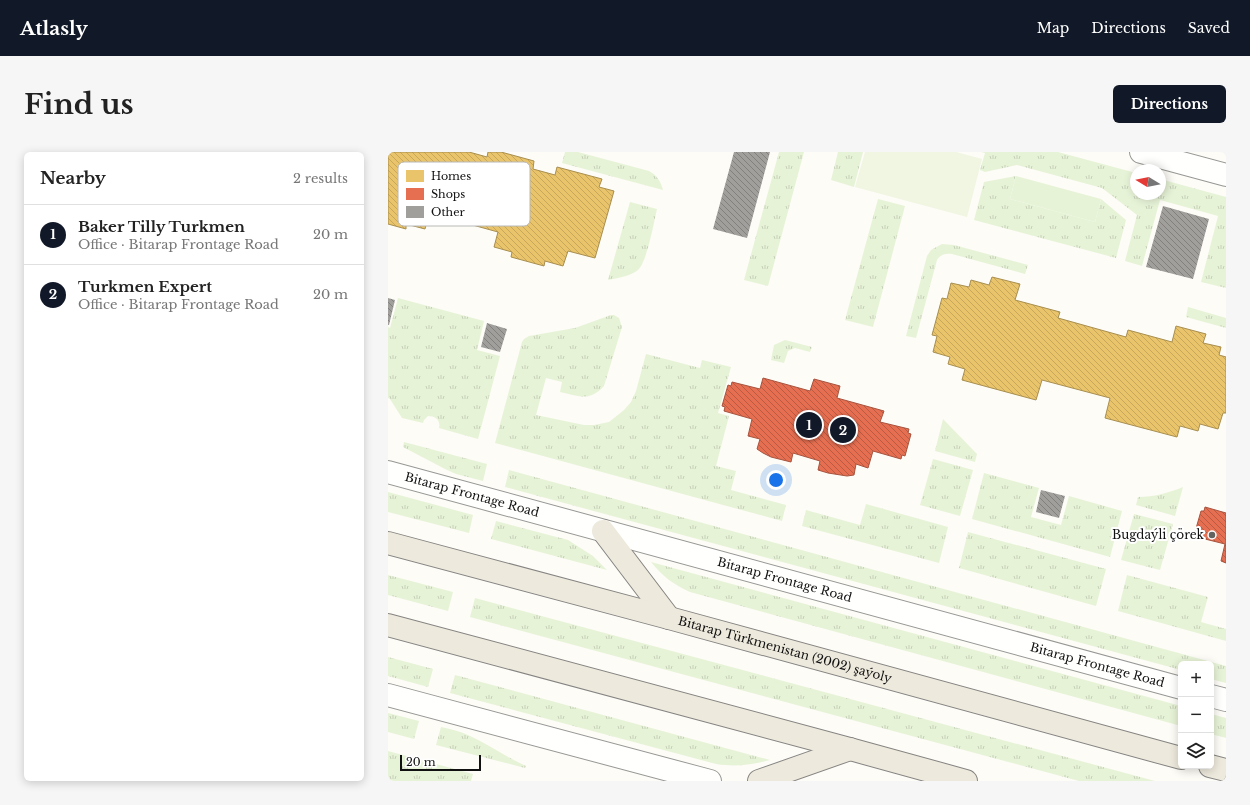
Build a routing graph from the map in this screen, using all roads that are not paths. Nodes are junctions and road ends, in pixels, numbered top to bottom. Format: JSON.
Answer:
{"nodes":[{"id":1,"x":1141,"y":152,"type":"edge"},
{"id":2,"x":1226,"y":175,"type":"edge"},
{"id":3,"x":388,"y":472,"type":"edge"},
{"id":4,"x":603,"y":530,"type":"junction"},
{"id":5,"x":388,"y":543,"type":"edge"},
{"id":6,"x":669,"y":618,"type":"junction"},
{"id":7,"x":388,"y":625,"type":"edge"},
{"id":8,"x":1178,"y":687,"type":"edge"},
{"id":9,"x":388,"y":695,"type":"edge"},
{"id":10,"x":1214,"y":697,"type":"edge"},
{"id":11,"x":1226,"y":700,"type":"edge"},
{"id":12,"x":850,"y":749,"type":"junction"},
{"id":13,"x":1178,"y":757,"type":"edge"},
{"id":14,"x":1214,"y":767,"type":"edge"},
{"id":15,"x":1226,"y":770,"type":"edge"},
{"id":16,"x":710,"y":781,"type":"edge"},
{"id":17,"x":758,"y":781,"type":"edge"},
{"id":18,"x":966,"y":781,"type":"edge"}],
"edges":[{"from":1,"to":2,"type":"street"},
{"from":3,"to":4,"type":"street","name":"Bitarap Frontage Road"},
{"from":4,"to":6,"type":"main road"},
{"from":4,"to":8,"type":"street","name":"Bitarap Frontage Road"},
{"from":5,"to":6,"type":"main road","name":"Bitarap Türkmenistan (2002) şaýoly"},
{"from":6,"to":13,"type":"main road","name":"Bitarap Türkmenistan (2002) şaýoly"},
{"from":7,"to":12,"type":"main road"},
{"from":9,"to":16,"type":"street"},
{"from":10,"to":11,"type":"street"},
{"from":12,"to":17,"type":"main road"},
{"from":12,"to":18,"type":"main road"},
{"from":14,"to":15,"type":"main road"}]}
